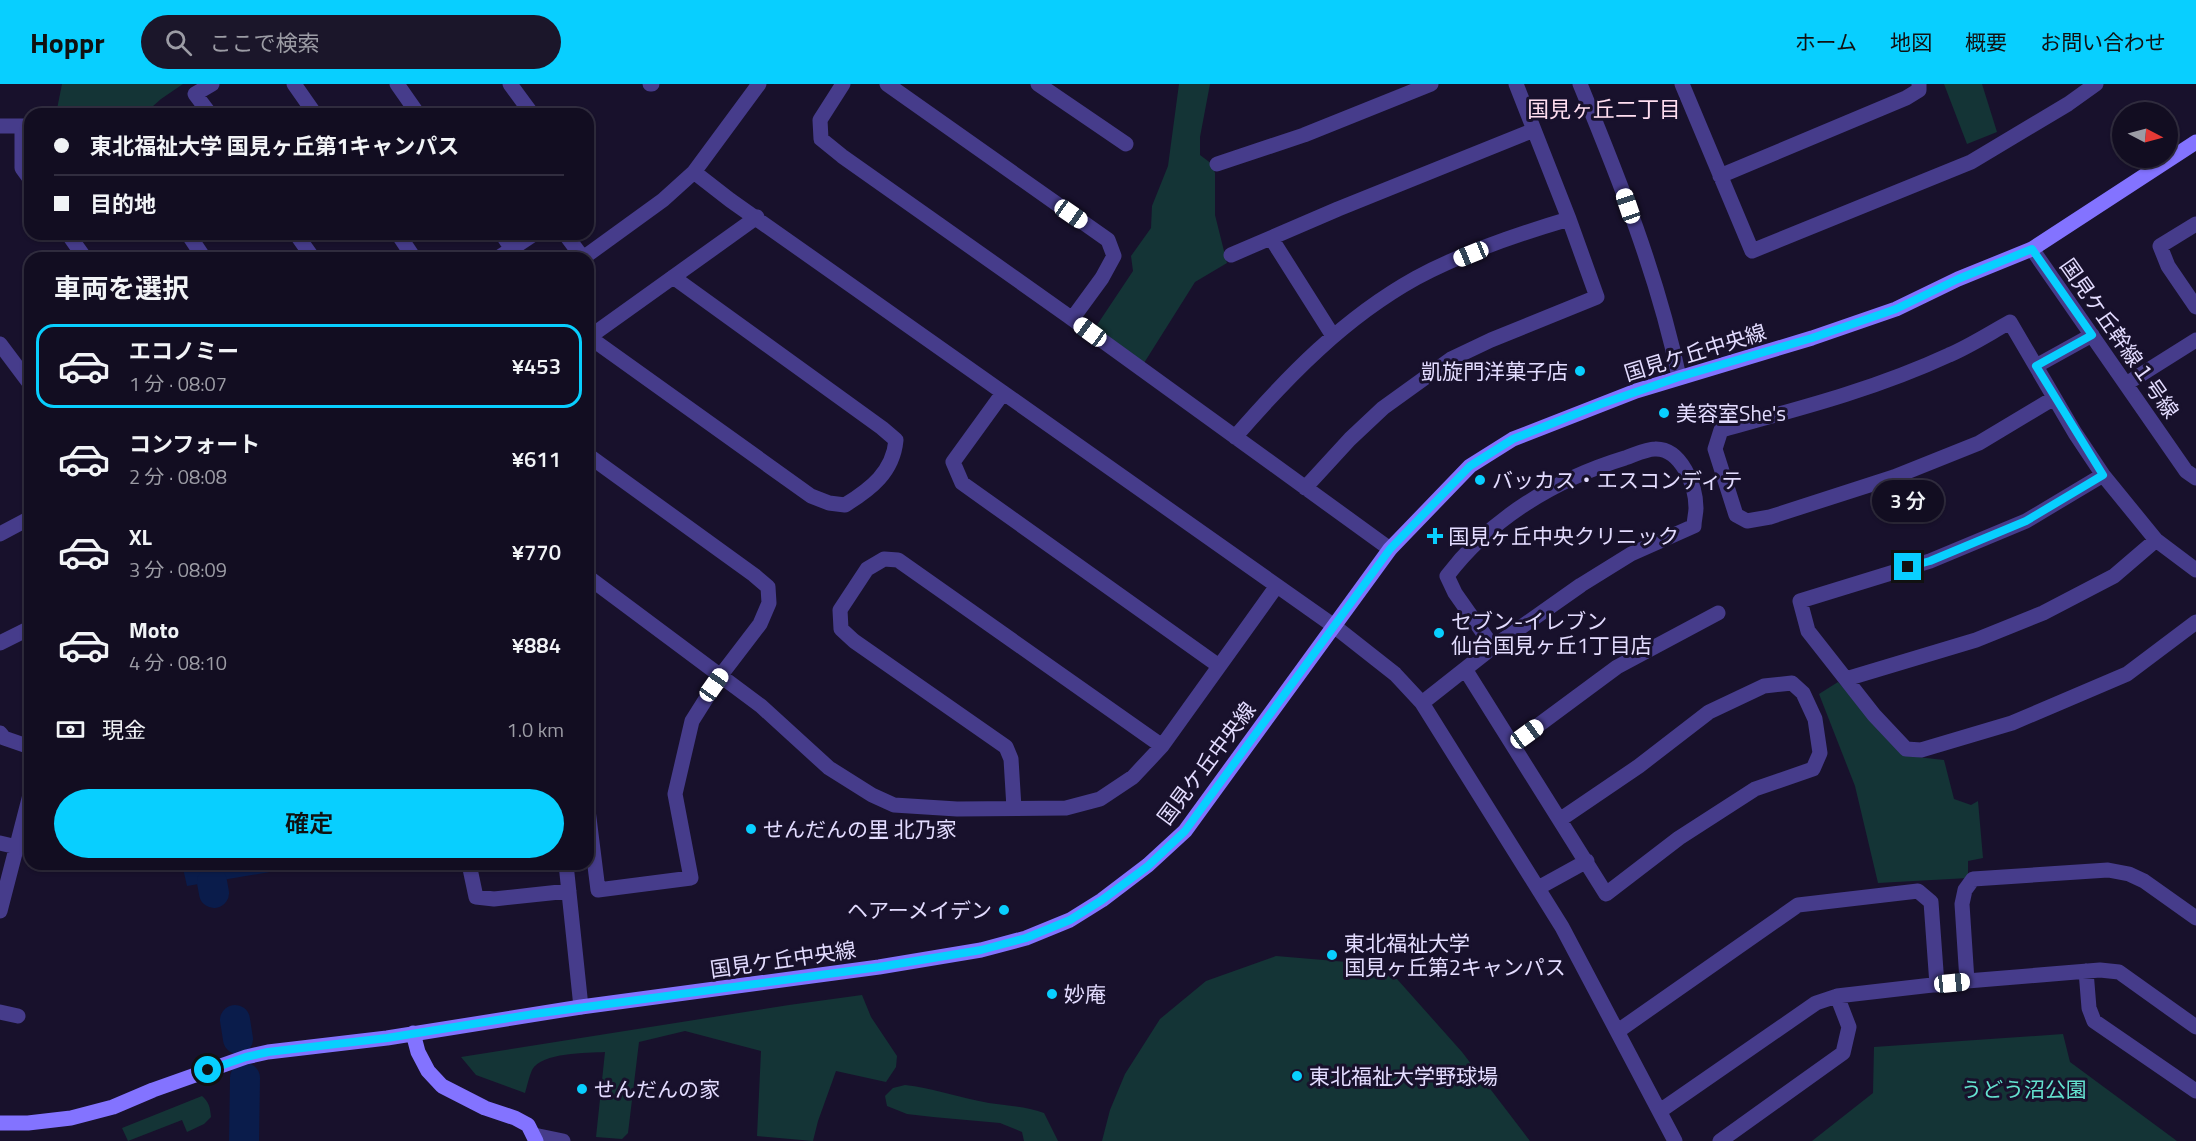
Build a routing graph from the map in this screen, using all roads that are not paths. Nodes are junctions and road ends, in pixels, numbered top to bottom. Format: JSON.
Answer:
{"nodes":[{"id":1,"x":212,"y":84,"type":"edge"},
{"id":2,"x":294,"y":84,"type":"edge"},
{"id":3,"x":397,"y":84,"type":"edge"},
{"id":4,"x":510,"y":84,"type":"edge"},
{"id":5,"x":759,"y":84,"type":"edge"},
{"id":6,"x":843,"y":84,"type":"edge"},
{"id":7,"x":887,"y":84,"type":"edge"},
{"id":8,"x":1038,"y":84,"type":"edge"},
{"id":9,"x":1431,"y":84,"type":"edge"},
{"id":10,"x":1516,"y":84,"type":"edge"},
{"id":11,"x":1580,"y":84,"type":"edge"},
{"id":12,"x":1919,"y":84,"type":"edge"},
{"id":13,"x":2096,"y":84,"type":"edge"},
{"id":14,"x":1684,"y":85,"type":"edge"},
{"id":15,"x":206,"y":108,"type":"edge"},
{"id":16,"x":311,"y":108,"type":"edge"},
{"id":17,"x":414,"y":108,"type":"edge"},
{"id":18,"x":528,"y":108,"type":"edge"},
{"id":19,"x":0,"y":126,"type":"edge"},
{"id":20,"x":24,"y":126,"type":"edge"},
{"id":21,"x":1534,"y":130,"type":"junction"},
{"id":22,"x":2196,"y":141,"type":"edge"},
{"id":23,"x":1126,"y":144,"type":"dead end"},
{"id":24,"x":24,"y":147,"type":"edge"},
{"id":25,"x":1217,"y":164,"type":"dead end"},
{"id":26,"x":24,"y":171,"type":"edge"},
{"id":27,"x":694,"y":172,"type":"junction"},
{"id":28,"x":1720,"y":176,"type":"junction"},
{"id":29,"x":757,"y":217,"type":"junction"},
{"id":30,"x":1569,"y":219,"type":"junction"},
{"id":31,"x":2196,"y":224,"type":"edge"},
{"id":32,"x":1272,"y":238,"type":"junction"},
{"id":33,"x":506,"y":240,"type":"edge"},
{"id":34,"x":525,"y":240,"type":"edge"},
{"id":35,"x":512,"y":249,"type":"junction"},
{"id":36,"x":2032,"y":249,"type":"junction"},
{"id":37,"x":507,"y":252,"type":"edge"},
{"id":38,"x":591,"y":252,"type":"edge"},
{"id":39,"x":1231,"y":255,"type":"dead end"},
{"id":40,"x":674,"y":277,"type":"junction"},
{"id":41,"x":2196,"y":307,"type":"edge"},
{"id":42,"x":1072,"y":319,"type":"junction"},
{"id":43,"x":594,"y":333,"type":"edge"},
{"id":44,"x":2092,"y":335,"type":"junction"},
{"id":45,"x":1333,"y":336,"type":"junction"},
{"id":46,"x":2196,"y":340,"type":"edge"},
{"id":47,"x":594,"y":341,"type":"edge"},
{"id":48,"x":0,"y":344,"type":"edge"},
{"id":49,"x":2036,"y":366,"type":"junction"},
{"id":50,"x":24,"y":376,"type":"edge"},
{"id":51,"x":1679,"y":377,"type":"junction"},
{"id":52,"x":2126,"y":384,"type":"junction"},
{"id":53,"x":1003,"y":393,"type":"junction"},
{"id":54,"x":2054,"y":398,"type":"junction"},
{"id":55,"x":1235,"y":437,"type":"junction"},
{"id":56,"x":594,"y":459,"type":"edge"},
{"id":57,"x":2103,"y":475,"type":"junction"},
{"id":58,"x":2196,"y":478,"type":"edge"},
{"id":59,"x":1305,"y":488,"type":"junction"},
{"id":60,"x":24,"y":520,"type":"edge"},
{"id":61,"x":3,"y":526,"type":"edge"},
{"id":62,"x":2156,"y":540,"type":"junction"},
{"id":63,"x":1390,"y":549,"type":"junction"},
{"id":64,"x":2196,"y":570,"type":"edge"},
{"id":65,"x":594,"y":581,"type":"edge"},
{"id":66,"x":1276,"y":587,"type":"junction"},
{"id":67,"x":1718,"y":613,"type":"dead end"},
{"id":68,"x":2196,"y":622,"type":"edge"},
{"id":69,"x":1334,"y":626,"type":"junction"},
{"id":70,"x":24,"y":630,"type":"edge"},
{"id":71,"x":0,"y":643,"type":"edge"},
{"id":72,"x":1493,"y":647,"type":"junction"},
{"id":73,"x":1218,"y":666,"type":"junction"},
{"id":74,"x":1465,"y":669,"type":"junction"},
{"id":75,"x":721,"y":675,"type":"junction"},
{"id":76,"x":1846,"y":679,"type":"junction"},
{"id":77,"x":1422,"y":703,"type":"junction"},
{"id":78,"x":0,"y":733,"type":"edge"},
{"id":79,"x":1513,"y":744,"type":"junction"},
{"id":80,"x":24,"y":745,"type":"edge"},
{"id":81,"x":1162,"y":746,"type":"junction"},
{"id":82,"x":1014,"y":808,"type":"junction"},
{"id":83,"x":24,"y":819,"type":"edge"},
{"id":84,"x":1561,"y":819,"type":"junction"},
{"id":85,"x":0,"y":843,"type":"edge"},
{"id":86,"x":17,"y":848,"type":"junction"},
{"id":87,"x":594,"y":858,"type":"edge"},
{"id":88,"x":1587,"y":861,"type":"junction"},
{"id":89,"x":469,"y":870,"type":"edge"},
{"id":90,"x":566,"y":870,"type":"edge"},
{"id":91,"x":1538,"y":888,"type":"junction"},
{"id":92,"x":568,"y":891,"type":"junction"},
{"id":93,"x":0,"y":911,"type":"edge"},
{"id":94,"x":2196,"y":918,"type":"edge"},
{"id":95,"x":2086,"y":971,"type":"junction"},
{"id":96,"x":1967,"y":981,"type":"junction"},
{"id":97,"x":1937,"y":985,"type":"junction"},
{"id":98,"x":1837,"y":996,"type":"junction"},
{"id":99,"x":581,"y":1007,"type":"junction"},
{"id":100,"x":0,"y":1012,"type":"edge"},
{"id":101,"x":18,"y":1016,"type":"dead end"},
{"id":102,"x":2196,"y":1027,"type":"edge"},
{"id":103,"x":1618,"y":1031,"type":"junction"},
{"id":104,"x":413,"y":1034,"type":"junction"},
{"id":105,"x":2196,"y":1091,"type":"edge"},
{"id":106,"x":1660,"y":1111,"type":"junction"},
{"id":107,"x":0,"y":1123,"type":"edge"},
{"id":108,"x":535,"y":1138,"type":"edge"},
{"id":109,"x":564,"y":1141,"type":"edge"},
{"id":110,"x":1675,"y":1141,"type":"edge"},
{"id":111,"x":1720,"y":1141,"type":"edge"}],
"edges":[{"from":1,"to":15,"type":"street"},
{"from":2,"to":16,"type":"street"},
{"from":3,"to":17,"type":"street"},
{"from":4,"to":18,"type":"street"},
{"from":5,"to":27,"type":"street"},
{"from":6,"to":42,"type":"street"},
{"from":7,"to":42,"type":"street"},
{"from":8,"to":23,"type":"street"},
{"from":9,"to":25,"type":"street"},
{"from":10,"to":21,"type":"street"},
{"from":11,"to":51,"type":"street"},
{"from":12,"to":28,"type":"street"},
{"from":13,"to":28,"type":"street"},
{"from":14,"to":28,"type":"street"},
{"from":19,"to":20,"type":"street"},
{"from":21,"to":30,"type":"street"},
{"from":21,"to":32,"type":"street"},
{"from":22,"to":36,"type":"street","name":"国見ケ丘中央線"},
{"from":24,"to":26,"type":"street"},
{"from":27,"to":29,"type":"street"},
{"from":27,"to":38,"type":"street"},
{"from":29,"to":40,"type":"street"},
{"from":29,"to":53,"type":"street"},
{"from":30,"to":45,"type":"street"},
{"from":30,"to":59,"type":"street"},
{"from":31,"to":41,"type":"street"},
{"from":32,"to":39,"type":"street"},
{"from":32,"to":45,"type":"street"},
{"from":33,"to":35,"type":"street"},
{"from":34,"to":35,"type":"street"},
{"from":35,"to":37,"type":"street"},
{"from":36,"to":44,"type":"street","name":"国見ケ丘幹線１号線"},
{"from":36,"to":51,"type":"street","name":"国見ケ丘中央線"},
{"from":40,"to":43,"type":"street"},
{"from":40,"to":47,"type":"street"},
{"from":42,"to":55,"type":"street"},
{"from":44,"to":49,"type":"street"},
{"from":44,"to":52,"type":"street","name":"国見ケ丘幹線１号線"},
{"from":45,"to":55,"type":"street"},
{"from":46,"to":52,"type":"street"},
{"from":48,"to":50,"type":"street"},
{"from":49,"to":54,"type":"street"},
{"from":49,"to":54,"type":"street"},
{"from":51,"to":63,"type":"street","name":"国見ケ丘中央線"},
{"from":52,"to":58,"type":"street","name":"国見ケ丘幹線１号線"},
{"from":53,"to":66,"type":"street"},
{"from":53,"to":73,"type":"street"},
{"from":54,"to":57,"type":"street"},
{"from":55,"to":59,"type":"street"},
{"from":56,"to":75,"type":"street"},
{"from":57,"to":62,"type":"street"},
{"from":57,"to":76,"type":"street"},
{"from":59,"to":63,"type":"street"},
{"from":60,"to":61,"type":"street"},
{"from":62,"to":64,"type":"street"},
{"from":62,"to":76,"type":"street"},
{"from":63,"to":69,"type":"street","name":"国見ケ丘中央線"},
{"from":65,"to":75,"type":"street"},
{"from":66,"to":69,"type":"street"},
{"from":66,"to":73,"type":"street"},
{"from":67,"to":79,"type":"street"},
{"from":68,"to":76,"type":"street"},
{"from":69,"to":77,"type":"street"},
{"from":69,"to":99,"type":"street","name":"国見ケ丘中央線"},
{"from":70,"to":71,"type":"street"},
{"from":72,"to":72,"type":"street"},
{"from":72,"to":74,"type":"street"},
{"from":73,"to":81,"type":"street"},
{"from":74,"to":77,"type":"street"},
{"from":74,"to":79,"type":"street"},
{"from":75,"to":82,"type":"street"},
{"from":75,"to":87,"type":"street"},
{"from":77,"to":91,"type":"street"},
{"from":78,"to":80,"type":"street"},
{"from":79,"to":84,"type":"street"},
{"from":81,"to":82,"type":"street"},
{"from":81,"to":82,"type":"street"},
{"from":83,"to":86,"type":"street"},
{"from":84,"to":88,"type":"street"},
{"from":84,"to":88,"type":"street"},
{"from":85,"to":86,"type":"street"},
{"from":86,"to":93,"type":"street"},
{"from":88,"to":91,"type":"street"},
{"from":89,"to":92,"type":"street"},
{"from":90,"to":92,"type":"street"},
{"from":91,"to":103,"type":"street"},
{"from":92,"to":99,"type":"street"},
{"from":94,"to":96,"type":"street"},
{"from":95,"to":96,"type":"street"},
{"from":95,"to":102,"type":"street"},
{"from":95,"to":105,"type":"street"},
{"from":96,"to":97,"type":"street"},
{"from":97,"to":98,"type":"street"},
{"from":97,"to":103,"type":"street"},
{"from":98,"to":106,"type":"street"},
{"from":98,"to":111,"type":"street"},
{"from":99,"to":104,"type":"street","name":"国見ケ丘中央線"},
{"from":100,"to":101,"type":"street"},
{"from":103,"to":106,"type":"street"},
{"from":104,"to":107,"type":"street","name":"国見ケ丘中央線"},
{"from":104,"to":108,"type":"street"},
{"from":106,"to":110,"type":"street"},
{"from":108,"to":109,"type":"street"}]}
